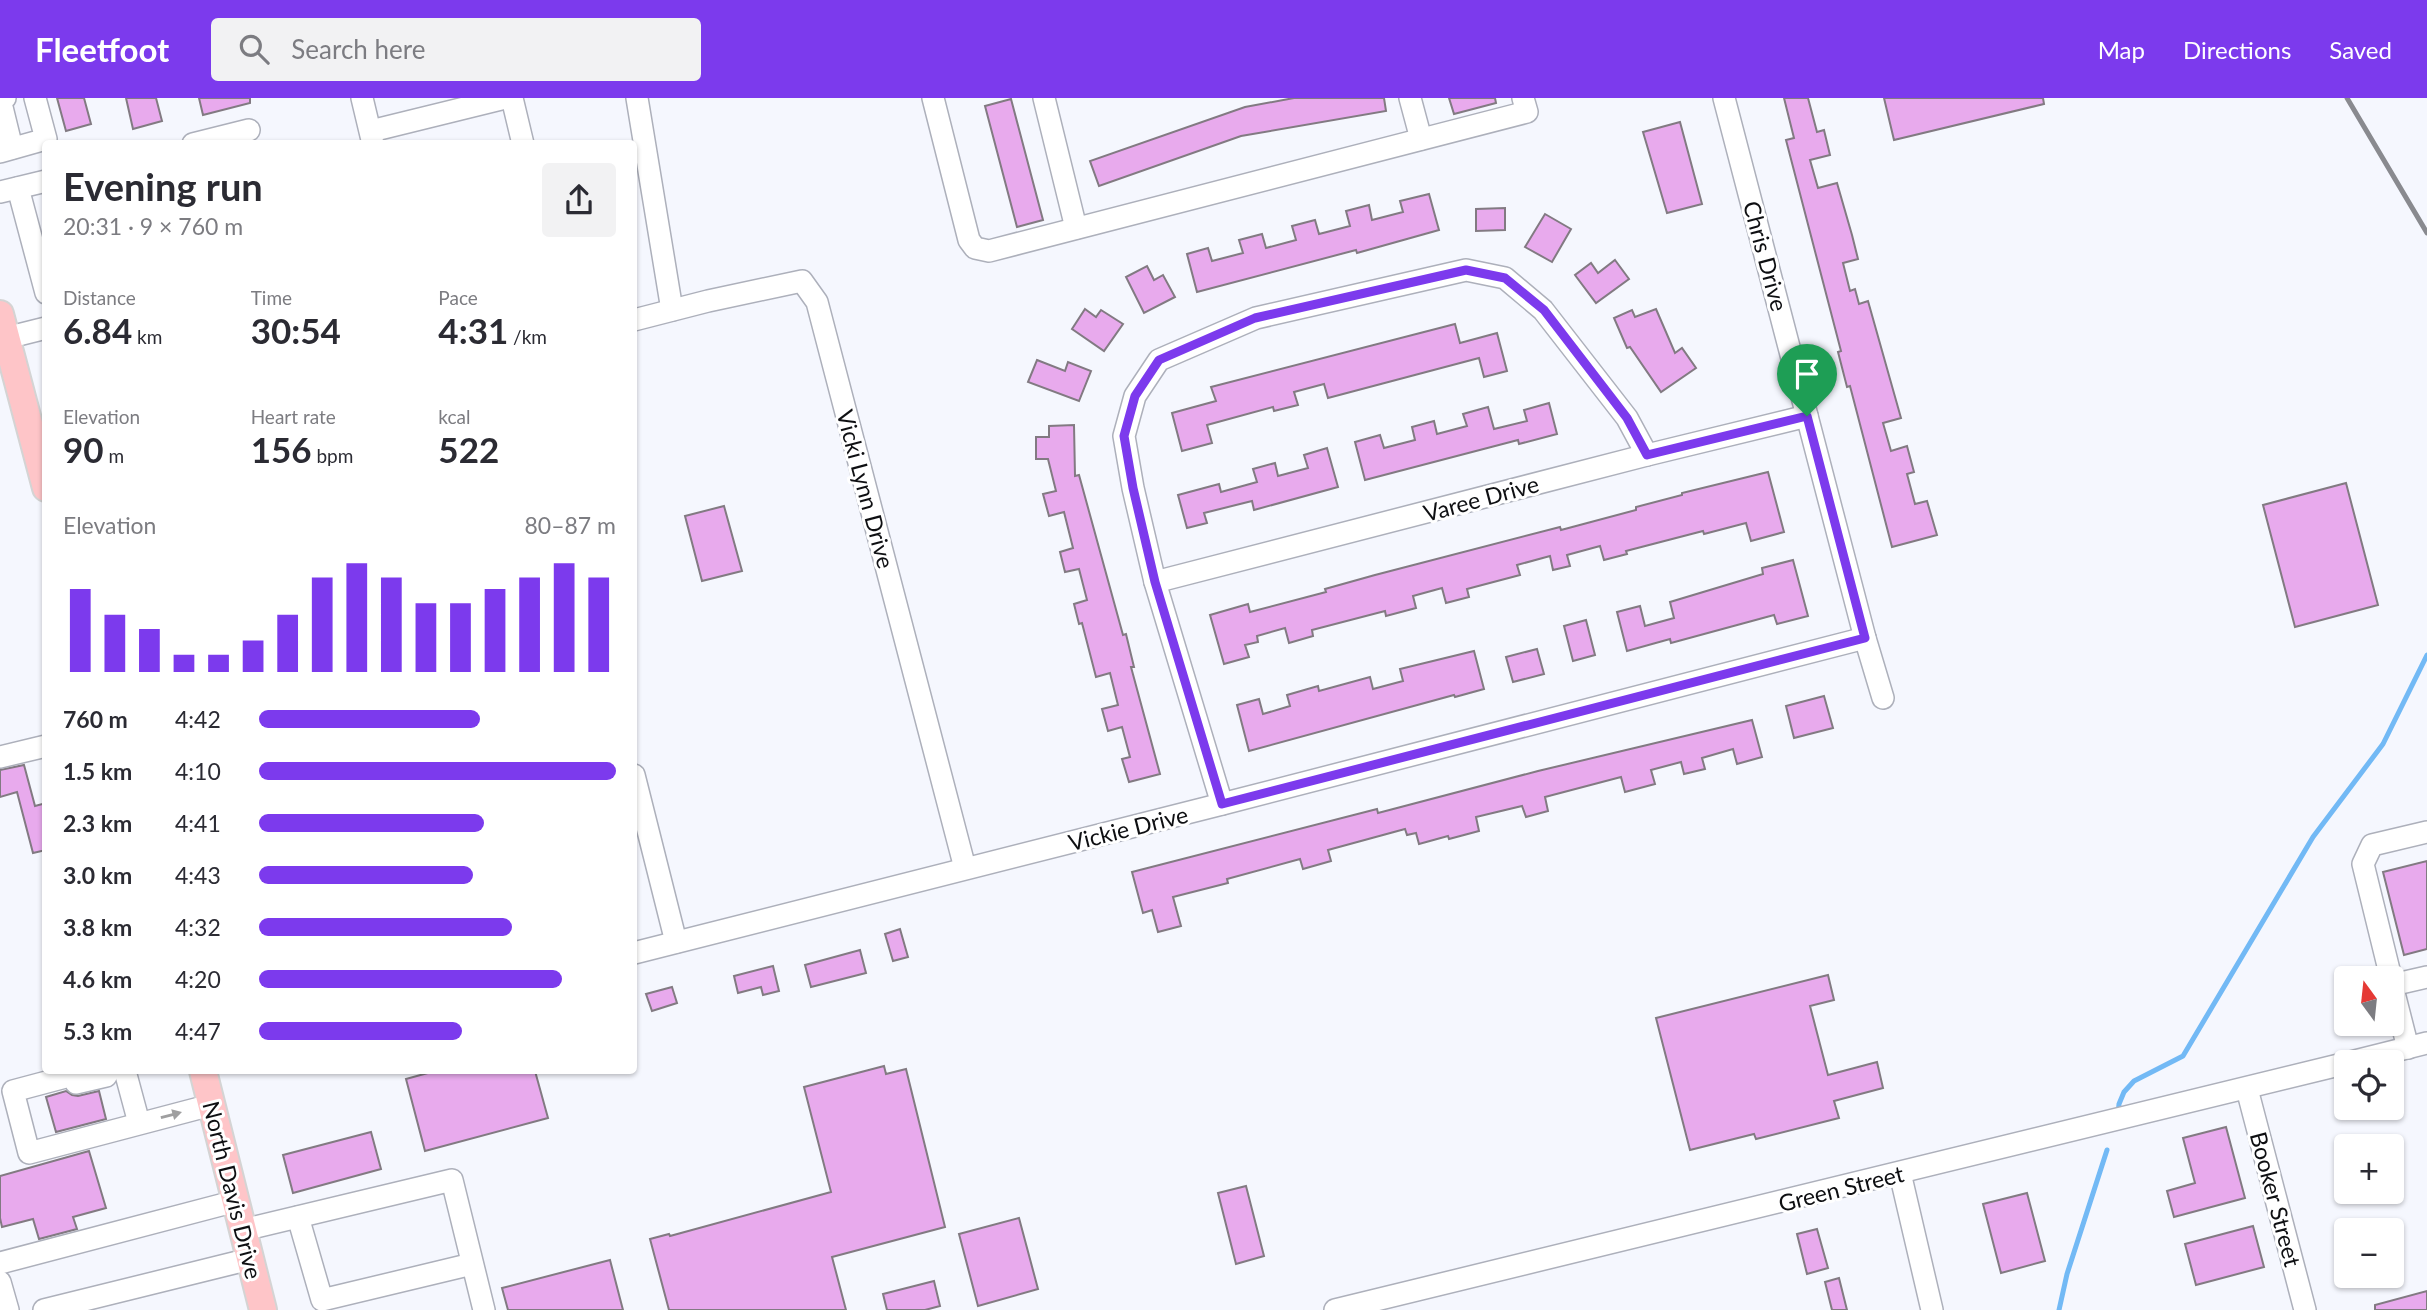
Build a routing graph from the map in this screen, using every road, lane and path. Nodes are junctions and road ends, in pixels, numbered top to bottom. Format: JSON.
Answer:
{"nodes":[{"id":1,"x":5,"y":98,"type":"edge"},
{"id":2,"x":35,"y":98,"type":"edge"},
{"id":3,"x":362,"y":98,"type":"edge"},
{"id":4,"x":505,"y":98,"type":"edge"},
{"id":5,"x":512,"y":98,"type":"edge"},
{"id":6,"x":637,"y":98,"type":"edge"},
{"id":7,"x":933,"y":98,"type":"edge"},
{"id":8,"x":1044,"y":98,"type":"edge"},
{"id":9,"x":1410,"y":98,"type":"edge"},
{"id":10,"x":1524,"y":98,"type":"edge"},
{"id":11,"x":1724,"y":98,"type":"edge"},
{"id":12,"x":249,"y":130,"type":"dead end"},
{"id":13,"x":372,"y":137,"type":"edge"},
{"id":14,"x":1421,"y":139,"type":"junction"},
{"id":15,"x":42,"y":140,"type":"edge"},
{"id":16,"x":42,"y":140,"type":"edge"},
{"id":17,"x":210,"y":140,"type":"edge"},
{"id":18,"x":522,"y":140,"type":"edge"},
{"id":19,"x":6,"y":150,"type":"edge"},
{"id":20,"x":42,"y":182,"type":"edge"},
{"id":21,"x":9,"y":190,"type":"edge"},
{"id":22,"x":1076,"y":228,"type":"junction"},
{"id":23,"x":42,"y":282,"type":"edge"},
{"id":24,"x":672,"y":310,"type":"junction"},
{"id":25,"x":637,"y":319,"type":"edge"},
{"id":26,"x":3,"y":326,"type":"edge"},
{"id":27,"x":42,"y":328,"type":"edge"},
{"id":28,"x":1807,"y":416,"type":"junction"},
{"id":29,"x":1647,"y":455,"type":"junction"},
{"id":30,"x":42,"y":473,"type":"edge"},
{"id":31,"x":1155,"y":582,"type":"junction"},
{"id":32,"x":1865,"y":638,"type":"junction"},
{"id":33,"x":1883,"y":698,"type":"dead end"},
{"id":34,"x":42,"y":747,"type":"edge"},
{"id":35,"x":0,"y":757,"type":"edge"},
{"id":36,"x":637,"y":787,"type":"edge"},
{"id":37,"x":1222,"y":804,"type":"junction"},
{"id":38,"x":2427,"y":832,"type":"edge"},
{"id":39,"x":965,"y":868,"type":"junction"},
{"id":40,"x":676,"y":942,"type":"junction"},
{"id":41,"x":637,"y":952,"type":"edge"},
{"id":42,"x":2388,"y":966,"type":"edge"},
{"id":43,"x":2427,"y":977,"type":"edge"},
{"id":44,"x":2404,"y":982,"type":"edge"},
{"id":45,"x":2404,"y":1013,"type":"edge"},
{"id":46,"x":2418,"y":1045,"type":"edge"},
{"id":47,"x":2399,"y":1050,"type":"edge"},
{"id":48,"x":2334,"y":1067,"type":"edge"},
{"id":49,"x":77,"y":1074,"type":"edge"},
{"id":50,"x":107,"y":1074,"type":"edge"},
{"id":51,"x":126,"y":1074,"type":"edge"},
{"id":52,"x":203,"y":1074,"type":"edge"},
{"id":53,"x":2247,"y":1089,"type":"junction"},
{"id":54,"x":211,"y":1105,"type":"junction"},
{"id":55,"x":135,"y":1125,"type":"junction"},
{"id":56,"x":1900,"y":1173,"type":"junction"},
{"id":57,"x":236,"y":1201,"type":"junction"},
{"id":58,"x":298,"y":1217,"type":"junction"},
{"id":59,"x":243,"y":1230,"type":"junction"},
{"id":60,"x":250,"y":1259,"type":"junction"},
{"id":61,"x":0,"y":1263,"type":"edge"},
{"id":62,"x":472,"y":1264,"type":"junction"},
{"id":63,"x":0,"y":1282,"type":"edge"},
{"id":64,"x":257,"y":1309,"type":"edge"},
{"id":65,"x":8,"y":1310,"type":"edge"},
{"id":66,"x":44,"y":1310,"type":"edge"},
{"id":67,"x":484,"y":1310,"type":"edge"},
{"id":68,"x":1335,"y":1310,"type":"edge"},
{"id":69,"x":1932,"y":1310,"type":"edge"},
{"id":70,"x":2305,"y":1310,"type":"edge"}],
"edges":[{"from":1,"to":19,"type":"street"},
{"from":2,"to":16,"type":"street"},
{"from":3,"to":13,"type":"street"},
{"from":4,"to":13,"type":"street"},
{"from":5,"to":18,"type":"street"},
{"from":6,"to":24,"type":"street"},
{"from":7,"to":22,"type":"street"},
{"from":8,"to":22,"type":"street"},
{"from":9,"to":14,"type":"street"},
{"from":10,"to":14,"type":"street"},
{"from":11,"to":28,"type":"street","name":"Chris Drive"},
{"from":12,"to":17,"type":"street"},
{"from":14,"to":22,"type":"street"},
{"from":15,"to":19,"type":"street"},
{"from":20,"to":21,"type":"street"},
{"from":21,"to":23,"type":"street"},
{"from":24,"to":25,"type":"street","name":"Vicki Lynn Drive"},
{"from":24,"to":39,"type":"street","name":"Vicki Lynn Drive"},
{"from":26,"to":27,"type":"street"},
{"from":26,"to":30,"type":"main road"},
{"from":28,"to":29,"type":"street","name":"Varee Drive"},
{"from":28,"to":32,"type":"street","name":"Chris Drive"},
{"from":29,"to":31,"type":"street","name":"Varee Drive"},
{"from":29,"to":31,"type":"street"},
{"from":31,"to":37,"type":"street"},
{"from":32,"to":33,"type":"street","name":"Chris Drive"},
{"from":32,"to":37,"type":"street","name":"Vickie Drive"},
{"from":34,"to":35,"type":"street"},
{"from":36,"to":40,"type":"street"},
{"from":37,"to":39,"type":"street","name":"Vickie Drive"},
{"from":38,"to":42,"type":"street"},
{"from":39,"to":40,"type":"street","name":"Vickie Drive"},
{"from":40,"to":41,"type":"street","name":"Vickie Drive"},
{"from":43,"to":44,"type":"street"},
{"from":45,"to":46,"type":"street"},
{"from":46,"to":47,"type":"street","name":"Green Street"},
{"from":48,"to":53,"type":"street","name":"Green Street"},
{"from":49,"to":55,"type":"street"},
{"from":50,"to":55,"type":"street"},
{"from":51,"to":55,"type":"street"},
{"from":52,"to":54,"type":"main road","name":"North Davis Drive"},
{"from":53,"to":56,"type":"street","name":"Green Street"},
{"from":53,"to":70,"type":"street","name":"Booker Street"},
{"from":55,"to":54,"type":"street","one_way":true},
{"from":54,"to":57,"type":"main road","name":"North Davis Drive"},
{"from":56,"to":68,"type":"street","name":"Green Street"},
{"from":56,"to":69,"type":"street"},
{"from":57,"to":59,"type":"main road","name":"North Davis Drive"},
{"from":57,"to":61,"type":"street"},
{"from":58,"to":59,"type":"street"},
{"from":58,"to":62,"type":"street"},
{"from":58,"to":62,"type":"street"},
{"from":59,"to":60,"type":"main road","name":"North Davis Drive"},
{"from":60,"to":64,"type":"main road","name":"North Davis Drive"},
{"from":60,"to":66,"type":"street"},
{"from":62,"to":67,"type":"street"},
{"from":63,"to":65,"type":"street"}]}
